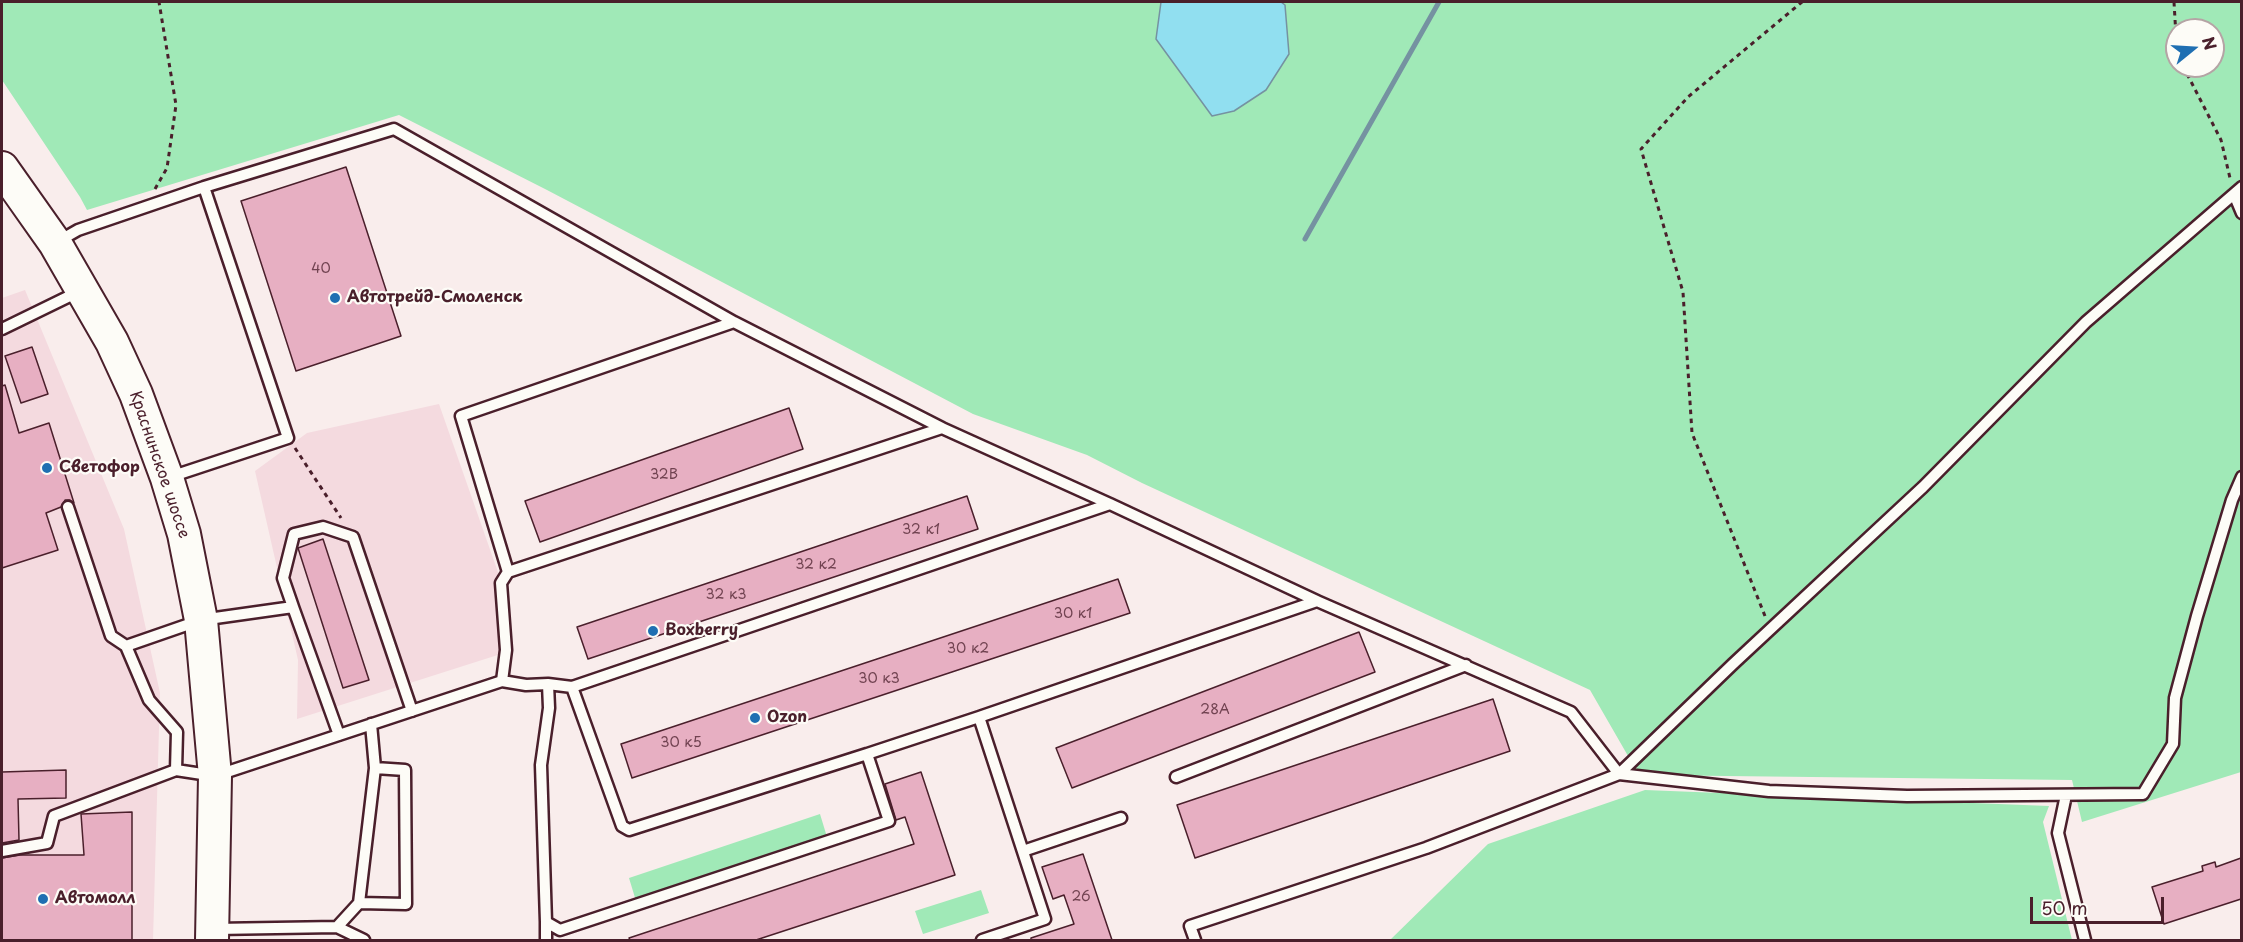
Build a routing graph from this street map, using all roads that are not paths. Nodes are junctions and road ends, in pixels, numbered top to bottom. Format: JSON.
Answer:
{"nodes":[{"id":1,"x":2,"y":168,"type":"edge"},
{"id":2,"x":204,"y":187,"type":"junction"},
{"id":3,"x":2238,"y":191,"type":"edge"},
{"id":4,"x":2241,"y":213,"type":"edge"},
{"id":5,"x":55,"y":243,"type":"junction"},
{"id":6,"x":83,"y":290,"type":"junction"},
{"id":7,"x":734,"y":322,"type":"junction"},
{"id":8,"x":2,"y":329,"type":"edge"},
{"id":9,"x":942,"y":428,"type":"junction"},
{"id":10,"x":2241,"y":477,"type":"edge"},
{"id":11,"x":167,"y":478,"type":"junction"},
{"id":12,"x":1110,"y":504,"type":"junction"},
{"id":13,"x":68,"y":507,"type":"dead end"},
{"id":14,"x":508,"y":572,"type":"junction"},
{"id":15,"x":1317,"y":601,"type":"junction"},
{"id":16,"x":292,"y":607,"type":"junction"},
{"id":17,"x":201,"y":620,"type":"junction"},
{"id":18,"x":126,"y":646,"type":"junction"},
{"id":19,"x":1466,"y":665,"type":"junction"},
{"id":20,"x":502,"y":681,"type":"junction"},
{"id":21,"x":548,"y":684,"type":"junction"},
{"id":22,"x":572,"y":687,"type":"junction"},
{"id":23,"x":412,"y":711,"type":"junction"},
{"id":24,"x":979,"y":717,"type":"junction"},
{"id":25,"x":371,"y":724,"type":"junction"},
{"id":26,"x":339,"y":735,"type":"junction"},
{"id":27,"x":867,"y":754,"type":"junction"},
{"id":28,"x":375,"y":768,"type":"junction"},
{"id":29,"x":176,"y":770,"type":"junction"},
{"id":30,"x":1619,"y":774,"type":"junction"},
{"id":31,"x":216,"y":776,"type":"junction"},
{"id":32,"x":1176,"y":777,"type":"dead end"},
{"id":33,"x":2066,"y":795,"type":"junction"},
{"id":34,"x":1121,"y":818,"type":"dead end"},
{"id":35,"x":1023,"y":851,"type":"junction"},
{"id":36,"x":2,"y":852,"type":"edge"},
{"id":37,"x":359,"y":903,"type":"junction"},
{"id":38,"x":546,"y":922,"type":"junction"},
{"id":39,"x":337,"y":927,"type":"junction"},
{"id":40,"x":212,"y":935,"type":"edge"},
{"id":41,"x":364,"y":940,"type":"edge"},
{"id":42,"x":546,"y":940,"type":"edge"},
{"id":43,"x":982,"y":940,"type":"edge"},
{"id":44,"x":1195,"y":940,"type":"edge"},
{"id":45,"x":2085,"y":940,"type":"edge"}],
"edges":[{"from":1,"to":5,"type":"main road","name":"Краснинское шоссе"},
{"from":2,"to":5,"type":"lane"},
{"from":2,"to":7,"type":"lane"},
{"from":2,"to":11,"type":"lane"},
{"from":3,"to":4,"type":"lane"},
{"from":3,"to":30,"type":"lane"},
{"from":5,"to":6,"type":"main road","name":"Краснинское шоссе"},
{"from":6,"to":8,"type":"lane"},
{"from":6,"to":11,"type":"main road","name":"Краснинское шоссе"},
{"from":7,"to":9,"type":"lane"},
{"from":7,"to":14,"type":"lane"},
{"from":9,"to":12,"type":"lane"},
{"from":9,"to":14,"type":"lane"},
{"from":10,"to":33,"type":"lane"},
{"from":11,"to":17,"type":"main road","name":"Краснинское шоссе"},
{"from":12,"to":15,"type":"lane"},
{"from":12,"to":22,"type":"lane"},
{"from":13,"to":18,"type":"lane"},
{"from":14,"to":20,"type":"lane"},
{"from":15,"to":19,"type":"lane"},
{"from":15,"to":24,"type":"lane"},
{"from":16,"to":17,"type":"lane"},
{"from":16,"to":23,"type":"lane"},
{"from":16,"to":26,"type":"lane"},
{"from":17,"to":18,"type":"lane"},
{"from":17,"to":31,"type":"main road","name":"Краснинское шоссе"},
{"from":18,"to":29,"type":"lane"},
{"from":19,"to":30,"type":"lane"},
{"from":19,"to":32,"type":"lane"},
{"from":20,"to":21,"type":"lane"},
{"from":20,"to":23,"type":"lane"},
{"from":21,"to":22,"type":"lane"},
{"from":21,"to":38,"type":"lane"},
{"from":22,"to":27,"type":"lane"},
{"from":23,"to":25,"type":"lane"},
{"from":24,"to":27,"type":"lane"},
{"from":24,"to":35,"type":"lane"},
{"from":25,"to":26,"type":"lane"},
{"from":25,"to":28,"type":"lane"},
{"from":26,"to":31,"type":"lane"},
{"from":27,"to":38,"type":"lane"},
{"from":28,"to":37,"type":"lane"},
{"from":28,"to":37,"type":"lane"},
{"from":29,"to":31,"type":"lane"},
{"from":29,"to":36,"type":"lane"},
{"from":30,"to":33,"type":"lane"},
{"from":30,"to":44,"type":"lane"},
{"from":31,"to":40,"type":"main road","name":"Краснинское шоссе"},
{"from":33,"to":45,"type":"lane"},
{"from":34,"to":35,"type":"lane"},
{"from":35,"to":43,"type":"lane"},
{"from":37,"to":39,"type":"lane"},
{"from":38,"to":42,"type":"lane"},
{"from":39,"to":40,"type":"lane"},
{"from":39,"to":41,"type":"lane"}]}
